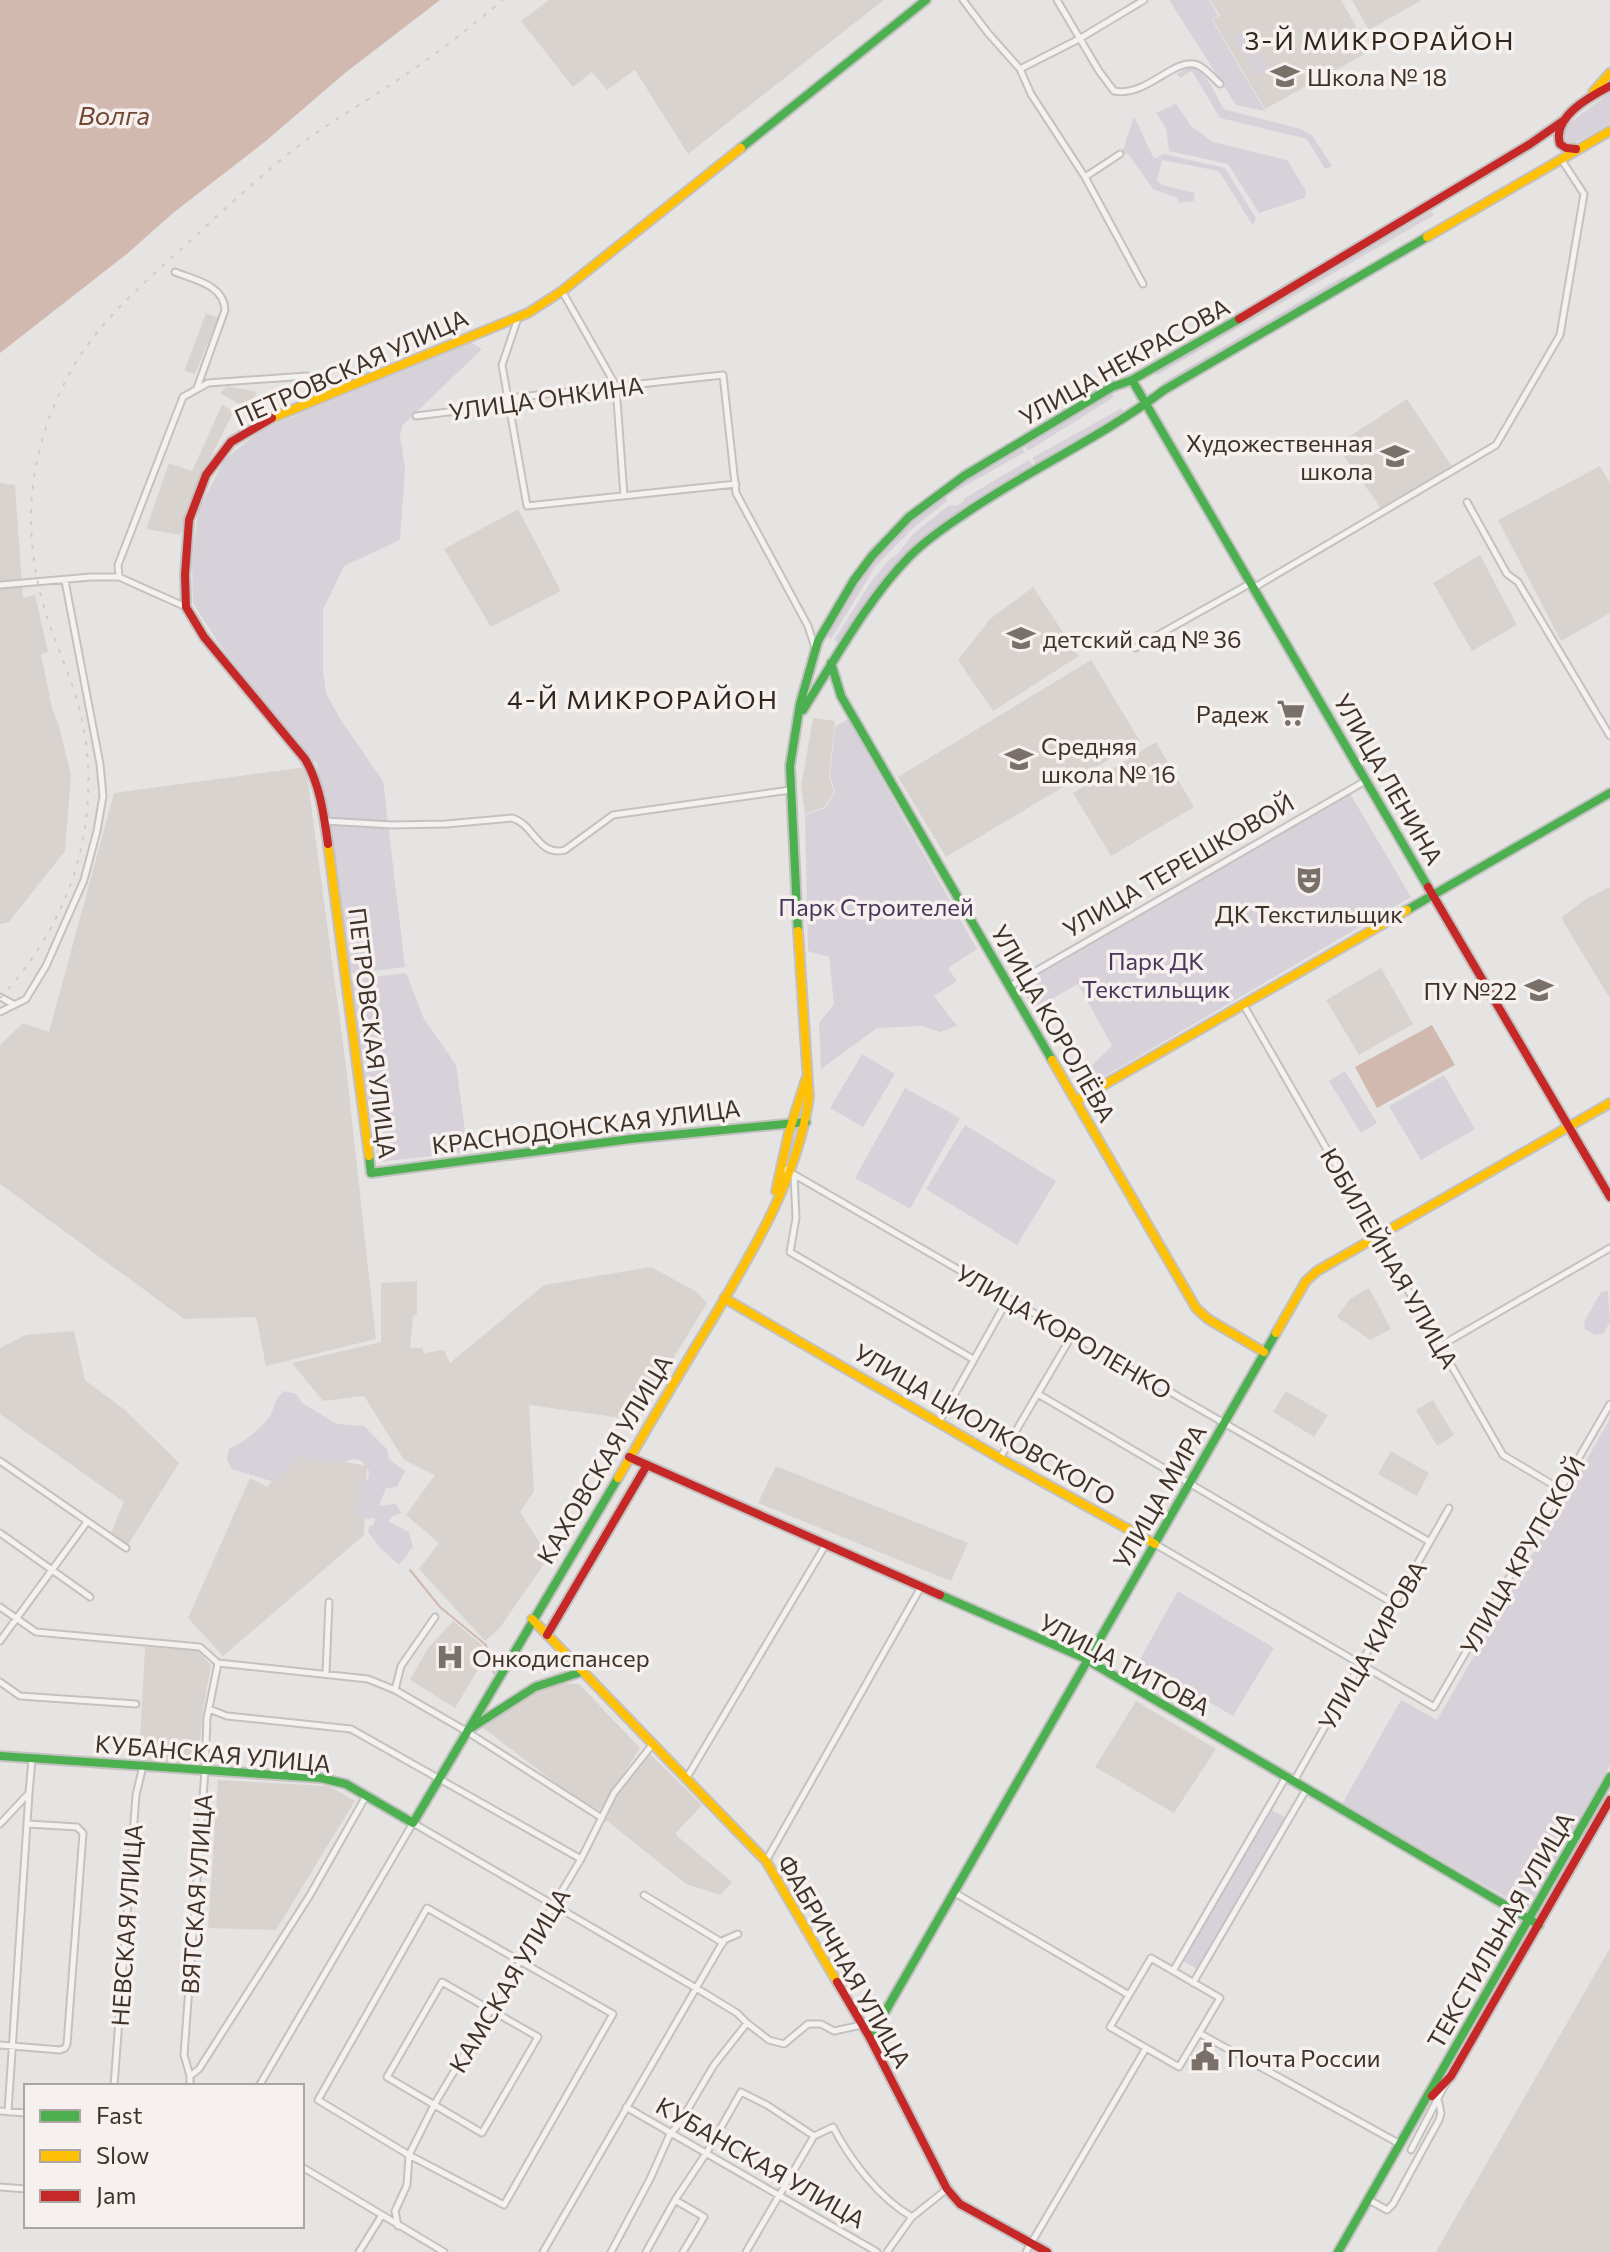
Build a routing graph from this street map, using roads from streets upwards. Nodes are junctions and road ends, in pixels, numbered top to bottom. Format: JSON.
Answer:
{"nodes":[{"id":1,"x":926,"y":0,"type":"edge"},
{"id":2,"x":963,"y":0,"type":"edge"},
{"id":3,"x":1057,"y":0,"type":"edge"},
{"id":4,"x":1144,"y":0,"type":"edge"},
{"id":5,"x":1079,"y":39,"type":"junction"},
{"id":6,"x":1020,"y":69,"type":"junction"},
{"id":7,"x":1610,"y":73,"type":"edge"},
{"id":8,"x":1220,"y":84,"type":"dead end"},
{"id":9,"x":1610,"y":86,"type":"edge"},
{"id":10,"x":1585,"y":101,"type":"junction"},
{"id":11,"x":1563,"y":121,"type":"junction"},
{"id":12,"x":1610,"y":131,"type":"edge"},
{"id":13,"x":1578,"y":149,"type":"junction"},
{"id":14,"x":1120,"y":154,"type":"dead end"},
{"id":15,"x":1561,"y":158,"type":"junction"},
{"id":16,"x":1085,"y":177,"type":"junction"},
{"id":17,"x":175,"y":272,"type":"dead end"},
{"id":18,"x":1143,"y":284,"type":"dead end"},
{"id":19,"x":562,"y":291,"type":"junction"},
{"id":20,"x":518,"y":317,"type":"junction"},
{"id":21,"x":1132,"y":380,"type":"junction"},
{"id":22,"x":616,"y":386,"type":"junction"},
{"id":23,"x":197,"y":389,"type":"junction"},
{"id":24,"x":332,"y":392,"type":"junction"},
{"id":25,"x":510,"y":398,"type":"junction"},
{"id":26,"x":1146,"y":401,"type":"junction"},
{"id":27,"x":416,"y":416,"type":"dead end"},
{"id":28,"x":736,"y":484,"type":"junction"},
{"id":29,"x":624,"y":496,"type":"junction"},
{"id":30,"x":1467,"y":502,"type":"dead end"},
{"id":31,"x":119,"y":577,"type":"junction"},
{"id":32,"x":65,"y":581,"type":"junction"},
{"id":33,"x":0,"y":585,"type":"edge"},
{"id":34,"x":1253,"y":585,"type":"junction"},
{"id":35,"x":186,"y":607,"type":"junction"},
{"id":36,"x":1135,"y":648,"type":"dead end"},
{"id":37,"x":815,"y":653,"type":"junction"},
{"id":38,"x":831,"y":663,"type":"junction"},
{"id":39,"x":808,"y":672,"type":"junction"},
{"id":40,"x":821,"y":679,"type":"junction"},
{"id":41,"x":838,"y":688,"type":"junction"},
{"id":42,"x":798,"y":720,"type":"junction"},
{"id":43,"x":1610,"y":736,"type":"edge"},
{"id":44,"x":1367,"y":780,"type":"junction"},
{"id":45,"x":790,"y":790,"type":"junction"},
{"id":46,"x":1610,"y":793,"type":"edge"},
{"id":47,"x":325,"y":821,"type":"junction"},
{"id":48,"x":1433,"y":895,"type":"junction"},
{"id":49,"x":1009,"y":987,"type":"junction"},
{"id":50,"x":0,"y":997,"type":"edge"},
{"id":51,"x":14,"y":1004,"type":"junction"},
{"id":52,"x":1243,"y":1004,"type":"junction"},
{"id":53,"x":0,"y":1012,"type":"edge"},
{"id":54,"x":807,"y":1073,"type":"junction"},
{"id":55,"x":1076,"y":1101,"type":"junction"},
{"id":56,"x":1610,"y":1103,"type":"edge"},
{"id":57,"x":792,"y":1122,"type":"junction"},
{"id":58,"x":806,"y":1122,"type":"junction"},
{"id":59,"x":1568,"y":1126,"type":"junction"},
{"id":60,"x":788,"y":1171,"type":"junction"},
{"id":61,"x":371,"y":1173,"type":"joint"},
{"id":62,"x":1610,"y":1197,"type":"edge"},
{"id":63,"x":1378,"y":1237,"type":"junction"},
{"id":64,"x":1610,"y":1248,"type":"edge"},
{"id":65,"x":724,"y":1298,"type":"junction"},
{"id":66,"x":1008,"y":1299,"type":"junction"},
{"id":67,"x":1071,"y":1337,"type":"junction"},
{"id":68,"x":1440,"y":1346,"type":"junction"},
{"id":69,"x":1264,"y":1352,"type":"junction"},
{"id":70,"x":973,"y":1359,"type":"junction"},
{"id":71,"x":1038,"y":1394,"type":"junction"},
{"id":72,"x":1610,"y":1404,"type":"edge"},
{"id":73,"x":939,"y":1422,"type":"junction"},
{"id":74,"x":1224,"y":1422,"type":"junction"},
{"id":75,"x":629,"y":1457,"type":"junction"},
{"id":76,"x":1000,"y":1458,"type":"junction"},
{"id":77,"x":0,"y":1461,"type":"edge"},
{"id":78,"x":647,"y":1465,"type":"junction"},
{"id":79,"x":1191,"y":1482,"type":"junction"},
{"id":80,"x":1560,"y":1489,"type":"junction"},
{"id":81,"x":1449,"y":1508,"type":"dead end"},
{"id":82,"x":87,"y":1522,"type":"junction"},
{"id":83,"x":0,"y":1533,"type":"edge"},
{"id":84,"x":1430,"y":1542,"type":"junction"},
{"id":85,"x":826,"y":1544,"type":"junction"},
{"id":86,"x":1155,"y":1544,"type":"junction"},
{"id":87,"x":126,"y":1548,"type":"dead end"},
{"id":88,"x":53,"y":1571,"type":"junction"},
{"id":89,"x":921,"y":1587,"type":"junction"},
{"id":90,"x":90,"y":1597,"type":"dead end"},
{"id":91,"x":329,"y":1602,"type":"dead end"},
{"id":92,"x":1396,"y":1605,"type":"junction"},
{"id":93,"x":0,"y":1607,"type":"edge"},
{"id":94,"x":435,"y":1617,"type":"dead end"},
{"id":95,"x":16,"y":1619,"type":"junction"},
{"id":96,"x":532,"y":1619,"type":"junction"},
{"id":97,"x":547,"y":1635,"type":"junction"},
{"id":98,"x":0,"y":1641,"type":"edge"},
{"id":99,"x":1087,"y":1661,"type":"junction"},
{"id":100,"x":218,"y":1663,"type":"junction"},
{"id":101,"x":1361,"y":1664,"type":"junction"},
{"id":102,"x":581,"y":1672,"type":"junction"},
{"id":103,"x":326,"y":1673,"type":"junction"},
{"id":104,"x":0,"y":1682,"type":"edge"},
{"id":105,"x":395,"y":1690,"type":"junction"},
{"id":106,"x":136,"y":1704,"type":"dead end"},
{"id":107,"x":1434,"y":1707,"type":"joint"},
{"id":108,"x":209,"y":1709,"type":"junction"},
{"id":109,"x":466,"y":1731,"type":"junction"},
{"id":110,"x":652,"y":1745,"type":"junction"},
{"id":111,"x":0,"y":1756,"type":"edge"},
{"id":112,"x":32,"y":1759,"type":"junction"},
{"id":113,"x":143,"y":1766,"type":"junction"},
{"id":114,"x":205,"y":1770,"type":"junction"},
{"id":115,"x":439,"y":1777,"type":"junction"},
{"id":116,"x":1610,"y":1777,"type":"edge"},
{"id":117,"x":1290,"y":1779,"type":"junction"},
{"id":118,"x":686,"y":1780,"type":"junction"},
{"id":119,"x":1307,"y":1788,"type":"junction"},
{"id":120,"x":29,"y":1793,"type":"junction"},
{"id":121,"x":366,"y":1796,"type":"junction"},
{"id":122,"x":1610,"y":1800,"type":"edge"},
{"id":123,"x":602,"y":1818,"type":"junction"},
{"id":124,"x":413,"y":1823,"type":"junction"},
{"id":125,"x":0,"y":1824,"type":"edge"},
{"id":126,"x":28,"y":1824,"type":"junction"},
{"id":127,"x":581,"y":1859,"type":"junction"},
{"id":128,"x":766,"y":1861,"type":"junction"},
{"id":129,"x":955,"y":1893,"type":"junction"},
{"id":130,"x":644,"y":1895,"type":"dead end"},
{"id":131,"x":553,"y":1904,"type":"junction"},
{"id":132,"x":1529,"y":1920,"type":"junction"},
{"id":133,"x":1539,"y":1925,"type":"junction"},
{"id":134,"x":738,"y":1934,"type":"dead end"},
{"id":135,"x":723,"y":1943,"type":"junction"},
{"id":136,"x":519,"y":1960,"type":"junction"},
{"id":137,"x":1173,"y":1971,"type":"junction"},
{"id":138,"x":1193,"y":1983,"type":"junction"},
{"id":139,"x":696,"y":1988,"type":"junction"},
{"id":140,"x":1129,"y":1995,"type":"junction"},
{"id":141,"x":490,"y":2009,"type":"junction"},
{"id":142,"x":747,"y":2023,"type":"junction"},
{"id":143,"x":862,"y":2025,"type":"junction"},
{"id":144,"x":1199,"y":2033,"type":"junction"},
{"id":145,"x":870,"y":2038,"type":"junction"},
{"id":146,"x":0,"y":2045,"type":"edge"},
{"id":147,"x":12,"y":2046,"type":"junction"},
{"id":148,"x":1146,"y":2048,"type":"junction"},
{"id":149,"x":190,"y":2076,"type":"junction"},
{"id":150,"x":1442,"y":2082,"type":"junction"},
{"id":151,"x":114,"y":2084,"type":"edge"},
{"id":152,"x":190,"y":2084,"type":"edge"},
{"id":153,"x":260,"y":2084,"type":"edge"},
{"id":154,"x":1436,"y":2093,"type":"junction"},
{"id":155,"x":1425,"y":2103,"type":"junction"},
{"id":156,"x":1437,"y":2104,"type":"junction"},
{"id":157,"x":434,"y":2105,"type":"junction"},
{"id":158,"x":626,"y":2107,"type":"junction"},
{"id":159,"x":0,"y":2111,"type":"edge"},
{"id":160,"x":8,"y":2112,"type":"junction"},
{"id":161,"x":24,"y":2113,"type":"edge"},
{"id":162,"x":670,"y":2134,"type":"junction"},
{"id":163,"x":814,"y":2136,"type":"junction"},
{"id":164,"x":1401,"y":2145,"type":"junction"},
{"id":165,"x":1411,"y":2150,"type":"dead end"},
{"id":166,"x":707,"y":2152,"type":"junction"},
{"id":167,"x":409,"y":2155,"type":"junction"},
{"id":168,"x":304,"y":2168,"type":"edge"},
{"id":169,"x":0,"y":2187,"type":"edge"},
{"id":170,"x":24,"y":2189,"type":"edge"},
{"id":171,"x":947,"y":2189,"type":"junction"},
{"id":172,"x":778,"y":2197,"type":"junction"},
{"id":173,"x":675,"y":2200,"type":"junction"},
{"id":174,"x":1369,"y":2200,"type":"junction"},
{"id":175,"x":382,"y":2215,"type":"junction"},
{"id":176,"x":912,"y":2217,"type":"junction"},
{"id":177,"x":398,"y":2226,"type":"junction"},
{"id":178,"x":1031,"y":2243,"type":"junction"},
{"id":179,"x":359,"y":2252,"type":"edge"},
{"id":180,"x":444,"y":2252,"type":"edge"},
{"id":181,"x":543,"y":2252,"type":"edge"},
{"id":182,"x":611,"y":2252,"type":"edge"},
{"id":183,"x":646,"y":2252,"type":"edge"},
{"id":184,"x":683,"y":2252,"type":"edge"},
{"id":185,"x":746,"y":2252,"type":"edge"},
{"id":186,"x":877,"y":2252,"type":"edge"},
{"id":187,"x":887,"y":2252,"type":"edge"},
{"id":188,"x":1026,"y":2252,"type":"edge"},
{"id":189,"x":1047,"y":2252,"type":"edge"},
{"id":190,"x":1338,"y":2252,"type":"edge"}],
"edges":[{"from":1,"to":19,"type":"street","name":"ПЕТРОВСКАЯ УЛИЦА"},
{"from":2,"to":6,"type":"street"},
{"from":3,"to":5,"type":"street"},
{"from":4,"to":5,"type":"street"},
{"from":5,"to":6,"type":"street"},
{"from":5,"to":8,"type":"street"},
{"from":6,"to":16,"type":"street"},
{"from":7,"to":10,"type":"street"},
{"from":9,"to":10,"type":"street","name":"УЛИЦА НЕКРАСОВА"},
{"from":10,"to":11,"type":"street","name":"УЛИЦА НЕКРАСОВА"},
{"from":11,"to":13,"type":"street"},
{"from":11,"to":21,"type":"street","name":"УЛИЦА НЕКРАСОВА"},
{"from":12,"to":13,"type":"street","name":"УЛИЦА НЕКРАСОВА"},
{"from":13,"to":15,"type":"street","name":"УЛИЦА НЕКРАСОВА"},
{"from":14,"to":16,"type":"street"},
{"from":15,"to":26,"type":"street","name":"УЛИЦА НЕКРАСОВА"},
{"from":15,"to":34,"type":"street"},
{"from":16,"to":18,"type":"street"},
{"from":17,"to":23,"type":"street"},
{"from":19,"to":20,"type":"street","name":"ПЕТРОВСКАЯ УЛИЦА"},
{"from":19,"to":22,"type":"street"},
{"from":20,"to":24,"type":"street","name":"ПЕТРОВСКАЯ УЛИЦА"},
{"from":20,"to":25,"type":"street"},
{"from":21,"to":26,"type":"street","name":"УЛИЦА ЛЕНИНА"},
{"from":21,"to":37,"type":"street","name":"УЛИЦА НЕКРАСОВА"},
{"from":22,"to":25,"type":"street","name":"УЛИЦА ОНКИНА"},
{"from":22,"to":28,"type":"street","name":"УЛИЦА ОНКИНА"},
{"from":22,"to":29,"type":"street"},
{"from":23,"to":24,"type":"street"},
{"from":23,"to":31,"type":"street"},
{"from":24,"to":35,"type":"street","name":"ПЕТРОВСКАЯ УЛИЦА"},
{"from":25,"to":27,"type":"street","name":"УЛИЦА ОНКИНА"},
{"from":25,"to":29,"type":"street"},
{"from":26,"to":34,"type":"street","name":"УЛИЦА ЛЕНИНА"},
{"from":26,"to":38,"type":"street","name":"УЛИЦА НЕКРАСОВА"},
{"from":28,"to":29,"type":"street"},
{"from":28,"to":37,"type":"street"},
{"from":30,"to":43,"type":"street"},
{"from":31,"to":32,"type":"street"},
{"from":31,"to":35,"type":"street"},
{"from":32,"to":33,"type":"street"},
{"from":32,"to":51,"type":"street"},
{"from":34,"to":36,"type":"street"},
{"from":34,"to":44,"type":"street","name":"УЛИЦА ЛЕНИНА"},
{"from":35,"to":47,"type":"street","name":"ПЕТРОВСКАЯ УЛИЦА"},
{"from":37,"to":38,"type":"street"},
{"from":37,"to":39,"type":"street","name":"УЛИЦА НЕКРАСОВА"},
{"from":38,"to":40,"type":"street","name":"УЛИЦА НЕКРАСОВА"},
{"from":38,"to":41,"type":"street","name":"УЛИЦА КОРОЛЁВА"},
{"from":39,"to":40,"type":"street"},
{"from":39,"to":42,"type":"street","name":"УЛИЦА НЕКРАСОВА"},
{"from":40,"to":41,"type":"street"},
{"from":40,"to":42,"type":"street","name":"УЛИЦА НЕКРАСОВА"},
{"from":41,"to":49,"type":"street","name":"УЛИЦА КОРОЛЁВА"},
{"from":42,"to":45,"type":"street","name":"УЛИЦА НЕКРАСОВА"},
{"from":44,"to":48,"type":"street","name":"УЛИЦА ЛЕНИНА"},
{"from":44,"to":49,"type":"street","name":"УЛИЦА ТЕРЕШКОВОЙ"},
{"from":45,"to":47,"type":"street"},
{"from":45,"to":54,"type":"street","name":"УЛИЦА НЕКРАСОВА"},
{"from":46,"to":48,"type":"street"},
{"from":47,"to":61,"type":"street","name":"ПЕТРОВСКАЯ УЛИЦА"},
{"from":48,"to":52,"type":"street"},
{"from":48,"to":59,"type":"street","name":"УЛИЦА ЛЕНИНА"},
{"from":49,"to":55,"type":"street","name":"УЛИЦА КОРОЛЁВА"},
{"from":50,"to":51,"type":"street"},
{"from":51,"to":53,"type":"street"},
{"from":52,"to":55,"type":"street"},
{"from":52,"to":63,"type":"street","name":"ЮБИЛЕЙНАЯ УЛИЦА"},
{"from":54,"to":57,"type":"street","name":"КАХОВСКАЯ УЛИЦА"},
{"from":54,"to":58,"type":"street","name":"УЛИЦА НЕКРАСОВА"},
{"from":55,"to":69,"type":"street","name":"УЛИЦА КОРОЛЁВА"},
{"from":56,"to":59,"type":"street","name":"УЛИЦА МИРА"},
{"from":57,"to":58,"type":"street","name":"КРАСНОДОНСКАЯ УЛИЦА"},
{"from":57,"to":60,"type":"street","name":"КАХОВСКАЯ УЛИЦА"},
{"from":57,"to":61,"type":"street","name":"КРАСНОДОНСКАЯ УЛИЦА"},
{"from":58,"to":60,"type":"street","name":"КАХОВСКАЯ УЛИЦА"},
{"from":59,"to":62,"type":"street","name":"УЛИЦА ЛЕНИНА"},
{"from":59,"to":63,"type":"street","name":"УЛИЦА МИРА"},
{"from":60,"to":65,"type":"street","name":"КАХОВСКАЯ УЛИЦА"},
{"from":60,"to":66,"type":"street","name":"УЛИЦА КОРОЛЕНКО"},
{"from":60,"to":70,"type":"street"},
{"from":63,"to":68,"type":"street","name":"ЮБИЛЕЙНАЯ УЛИЦА"},
{"from":63,"to":69,"type":"street","name":"УЛИЦА МИРА"},
{"from":64,"to":68,"type":"street"},
{"from":65,"to":73,"type":"street","name":"УЛИЦА ЦИОЛКОВСКОГО"},
{"from":65,"to":75,"type":"street","name":"КАХОВСКАЯ УЛИЦА"},
{"from":66,"to":67,"type":"street","name":"УЛИЦА КОРОЛЕНКО"},
{"from":66,"to":70,"type":"street"},
{"from":67,"to":71,"type":"street"},
{"from":67,"to":74,"type":"street","name":"УЛИЦА КОРОЛЕНКО"},
{"from":68,"to":80,"type":"street","name":"ЮБИЛЕЙНАЯ УЛИЦА"},
{"from":69,"to":74,"type":"street","name":"УЛИЦА МИРА"},
{"from":70,"to":73,"type":"street"},
{"from":71,"to":76,"type":"street"},
{"from":71,"to":79,"type":"street"},
{"from":72,"to":80,"type":"street","name":"УЛИЦА КРУПСКОЙ"},
{"from":73,"to":76,"type":"street","name":"УЛИЦА ЦИОЛКОВСКОГО"},
{"from":74,"to":79,"type":"street","name":"УЛИЦА МИРА"},
{"from":74,"to":84,"type":"street","name":"УЛИЦА КОРОЛЕНКО"},
{"from":75,"to":78,"type":"street","name":"УЛИЦА ТИТОВА"},
{"from":75,"to":96,"type":"street","name":"КАХОВСКАЯ УЛИЦА"},
{"from":76,"to":86,"type":"street","name":"УЛИЦА ЦИОЛКОВСКОГО"},
{"from":77,"to":82,"type":"street"},
{"from":78,"to":85,"type":"street","name":"УЛИЦА ТИТОВА"},
{"from":78,"to":97,"type":"street"},
{"from":79,"to":86,"type":"street","name":"УЛИЦА МИРА"},
{"from":79,"to":92,"type":"street"},
{"from":80,"to":107,"type":"street","name":"УЛИЦА КРУПСКОЙ"},
{"from":81,"to":84,"type":"street","name":"УЛИЦА КИРОВА"},
{"from":82,"to":87,"type":"street"},
{"from":82,"to":88,"type":"street"},
{"from":83,"to":88,"type":"street"},
{"from":84,"to":92,"type":"street","name":"УЛИЦА КИРОВА"},
{"from":85,"to":89,"type":"street","name":"УЛИЦА ТИТОВА"},
{"from":85,"to":118,"type":"street"},
{"from":86,"to":99,"type":"street","name":"УЛИЦА МИРА"},
{"from":86,"to":101,"type":"street","name":"УЛИЦА ЦИОЛКОВСКОГО"},
{"from":88,"to":90,"type":"street"},
{"from":88,"to":95,"type":"street"},
{"from":89,"to":99,"type":"street","name":"УЛИЦА ТИТОВА"},
{"from":89,"to":128,"type":"street"},
{"from":91,"to":103,"type":"street"},
{"from":92,"to":101,"type":"street","name":"УЛИЦА КИРОВА"},
{"from":93,"to":95,"type":"street"},
{"from":94,"to":105,"type":"street"},
{"from":95,"to":98,"type":"street"},
{"from":95,"to":100,"type":"street"},
{"from":96,"to":97,"type":"street","name":"ФАБРИЧНАЯ УЛИЦА"},
{"from":96,"to":109,"type":"street","name":"КАХОВСКАЯ УЛИЦА"},
{"from":97,"to":102,"type":"street","name":"ФАБРИЧНАЯ УЛИЦА"},
{"from":99,"to":117,"type":"street","name":"УЛИЦА ТИТОВА"},
{"from":99,"to":129,"type":"street","name":"УЛИЦА МИРА"},
{"from":100,"to":103,"type":"street"},
{"from":100,"to":108,"type":"street","name":"ВЯТСКАЯ УЛИЦА"},
{"from":101,"to":107,"type":"street","name":"УЛИЦА ЦИОЛКОВСКОГО"},
{"from":101,"to":117,"type":"street","name":"УЛИЦА КИРОВА"},
{"from":102,"to":109,"type":"street"},
{"from":102,"to":110,"type":"street","name":"ФАБРИЧНАЯ УЛИЦА"},
{"from":103,"to":105,"type":"street"},
{"from":104,"to":106,"type":"street"},
{"from":105,"to":109,"type":"street"},
{"from":108,"to":114,"type":"street","name":"ВЯТСКАЯ УЛИЦА"},
{"from":108,"to":115,"type":"street"},
{"from":109,"to":115,"type":"street"},
{"from":109,"to":123,"type":"street"},
{"from":110,"to":118,"type":"street","name":"ФАБРИЧНАЯ УЛИЦА"},
{"from":110,"to":123,"type":"street","name":"КАМСКАЯ УЛИЦА"},
{"from":111,"to":112,"type":"street","name":"КУБАНСКАЯ УЛИЦА"},
{"from":112,"to":113,"type":"street","name":"КУБАНСКАЯ УЛИЦА"},
{"from":112,"to":120,"type":"street"},
{"from":113,"to":114,"type":"street","name":"КУБАНСКАЯ УЛИЦА"},
{"from":113,"to":151,"type":"street","name":"НЕВСКАЯ УЛИЦА"},
{"from":114,"to":121,"type":"street","name":"КУБАНСКАЯ УЛИЦА"},
{"from":114,"to":149,"type":"street","name":"ВЯТСКАЯ УЛИЦА"},
{"from":115,"to":124,"type":"street"},
{"from":115,"to":127,"type":"street"},
{"from":116,"to":132,"type":"street","name":"ТЕКСТИЛЬНАЯ УЛИЦА"},
{"from":117,"to":119,"type":"street","name":"УЛИЦА ТИТОВА"},
{"from":117,"to":137,"type":"street","name":"УЛИЦА КИРОВА"},
{"from":118,"to":128,"type":"street","name":"ФАБРИЧНАЯ УЛИЦА"},
{"from":119,"to":132,"type":"street","name":"УЛИЦА ТИТОВА"},
{"from":119,"to":138,"type":"street"},
{"from":120,"to":125,"type":"street"},
{"from":120,"to":126,"type":"street"},
{"from":121,"to":124,"type":"street","name":"КУБАНСКАЯ УЛИЦА"},
{"from":121,"to":149,"type":"street","name":"ВЯТСКАЯ УЛИЦА"},
{"from":122,"to":133,"type":"street","name":"ТЕКСТИЛЬНАЯ УЛИЦА"},
{"from":123,"to":127,"type":"street","name":"КАМСКАЯ УЛИЦА"},
{"from":124,"to":131,"type":"street","name":"КУБАНСКАЯ УЛИЦА"},
{"from":124,"to":153,"type":"street"},
{"from":126,"to":147,"type":"street"},
{"from":126,"to":147,"type":"street"},
{"from":127,"to":131,"type":"street","name":"КАМСКАЯ УЛИЦА"},
{"from":128,"to":143,"type":"street","name":"ФАБРИЧНАЯ УЛИЦА"},
{"from":129,"to":140,"type":"street"},
{"from":129,"to":145,"type":"street","name":"УЛИЦА МИРА"},
{"from":130,"to":135,"type":"street"},
{"from":131,"to":136,"type":"street","name":"КАМСКАЯ УЛИЦА"},
{"from":131,"to":139,"type":"street","name":"КУБАНСКАЯ УЛИЦА"},
{"from":132,"to":133,"type":"street","name":"УЛИЦА ТИТОВА"},
{"from":132,"to":150,"type":"street","name":"ТЕКСТИЛЬНАЯ УЛИЦА"},
{"from":133,"to":150,"type":"street","name":"ТЕКСТИЛЬНАЯ УЛИЦА"},
{"from":134,"to":135,"type":"street"},
{"from":135,"to":139,"type":"street"},
{"from":136,"to":141,"type":"street","name":"КАМСКАЯ УЛИЦА"},
{"from":136,"to":167,"type":"street"},
{"from":136,"to":167,"type":"street"},
{"from":137,"to":138,"type":"street"},
{"from":137,"to":140,"type":"street"},
{"from":138,"to":144,"type":"street"},
{"from":139,"to":142,"type":"street","name":"КУБАНСКАЯ УЛИЦА"},
{"from":139,"to":158,"type":"street"},
{"from":140,"to":148,"type":"street"},
{"from":141,"to":157,"type":"street","name":"КАМСКАЯ УЛИЦА"},
{"from":141,"to":157,"type":"street"},
{"from":141,"to":157,"type":"street"},
{"from":142,"to":143,"type":"street","name":"КУБАНСКАЯ УЛИЦА"},
{"from":142,"to":162,"type":"street"},
{"from":143,"to":145,"type":"street","name":"ФАБРИЧНАЯ УЛИЦА"},
{"from":144,"to":148,"type":"street"},
{"from":144,"to":164,"type":"street"},
{"from":145,"to":171,"type":"street","name":"ФАБРИЧНАЯ УЛИЦА"},
{"from":146,"to":147,"type":"street"},
{"from":147,"to":160,"type":"street"},
{"from":148,"to":178,"type":"street"},
{"from":149,"to":152,"type":"street","name":"ВЯТСКАЯ УЛИЦА"},
{"from":150,"to":154,"type":"street","name":"ТЕКСТИЛЬНАЯ УЛИЦА"},
{"from":150,"to":155,"type":"street","name":"ТЕКСТИЛЬНАЯ УЛИЦА"},
{"from":150,"to":156,"type":"street"},
{"from":154,"to":155,"type":"street","name":"ТЕКСТИЛЬНАЯ УЛИЦА"},
{"from":154,"to":156,"type":"street"},
{"from":155,"to":164,"type":"street","name":"ТЕКСТИЛЬНАЯ УЛИЦА"},
{"from":156,"to":165,"type":"street"},
{"from":156,"to":174,"type":"street"},
{"from":157,"to":167,"type":"street","name":"КАМСКАЯ УЛИЦА"},
{"from":158,"to":162,"type":"street","name":"КУБАНСКАЯ УЛИЦА"},
{"from":158,"to":181,"type":"street"},
{"from":159,"to":160,"type":"street"},
{"from":160,"to":161,"type":"street"},
{"from":162,"to":166,"type":"street","name":"КУБАНСКАЯ УЛИЦА"},
{"from":162,"to":182,"type":"street"},
{"from":163,"to":166,"type":"street"},
{"from":163,"to":172,"type":"street"},
{"from":163,"to":176,"type":"street"},
{"from":164,"to":174,"type":"street","name":"ТЕКСТИЛЬНАЯ УЛИЦА"},
{"from":166,"to":172,"type":"street","name":"КУБАНСКАЯ УЛИЦА"},
{"from":166,"to":173,"type":"street"},
{"from":167,"to":177,"type":"street","name":"КАМСКАЯ УЛИЦА"},
{"from":168,"to":175,"type":"street"},
{"from":169,"to":170,"type":"street"},
{"from":171,"to":176,"type":"street"},
{"from":171,"to":178,"type":"street","name":"ФАБРИЧНАЯ УЛИЦА"},
{"from":172,"to":185,"type":"street"},
{"from":172,"to":186,"type":"street","name":"КУБАНСКАЯ УЛИЦА"},
{"from":173,"to":183,"type":"street"},
{"from":173,"to":184,"type":"street"},
{"from":174,"to":190,"type":"street","name":"ТЕКСТИЛЬНАЯ УЛИЦА"},
{"from":175,"to":177,"type":"street"},
{"from":175,"to":179,"type":"street"},
{"from":176,"to":187,"type":"street"},
{"from":177,"to":180,"type":"street"},
{"from":178,"to":188,"type":"street"},
{"from":178,"to":189,"type":"street","name":"ФАБРИЧНАЯ УЛИЦА"}]}
